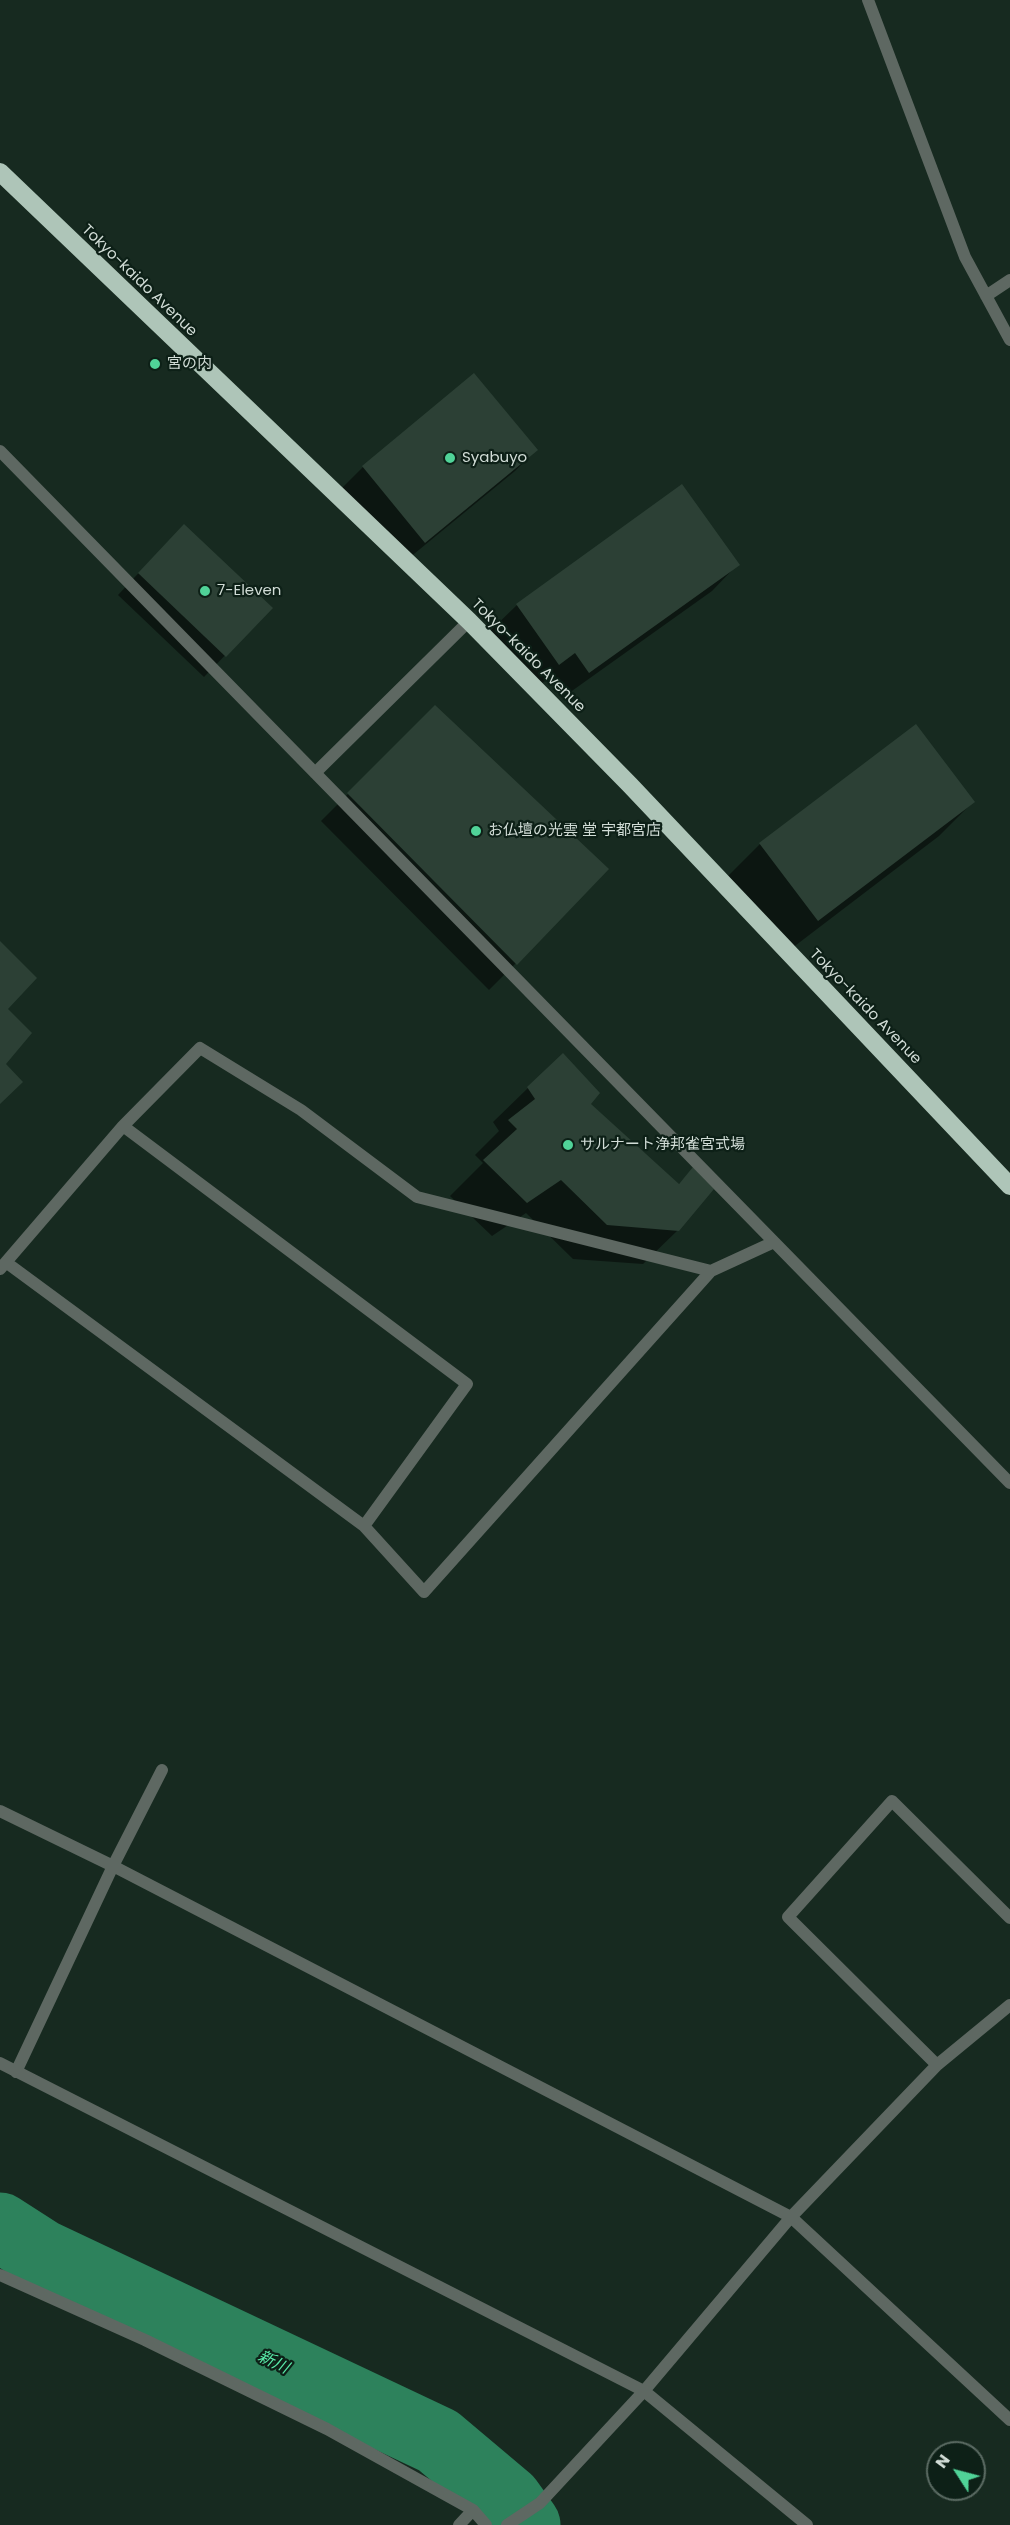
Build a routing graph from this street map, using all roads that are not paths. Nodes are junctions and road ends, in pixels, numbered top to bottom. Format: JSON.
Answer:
{"nodes":[{"id":1,"x":868,"y":0,"type":"edge"},
{"id":2,"x":0,"y":172,"type":"edge"},
{"id":3,"x":1010,"y":280,"type":"edge"},
{"id":4,"x":986,"y":296,"type":"junction"},
{"id":5,"x":1010,"y":340,"type":"edge"},
{"id":6,"x":0,"y":451,"type":"edge"},
{"id":7,"x":469,"y":621,"type":"junction"},
{"id":8,"x":315,"y":773,"type":"junction"},
{"id":9,"x":123,"y":1126,"type":"junction"},
{"id":10,"x":1010,"y":1186,"type":"edge"},
{"id":11,"x":774,"y":1242,"type":"junction"},
{"id":12,"x":4,"y":1266,"type":"edge"},
{"id":13,"x":711,"y":1270,"type":"junction"},
{"id":14,"x":1010,"y":1483,"type":"edge"},
{"id":15,"x":364,"y":1526,"type":"junction"},
{"id":16,"x":162,"y":1770,"type":"dead end"},
{"id":17,"x":0,"y":1810,"type":"edge"},
{"id":18,"x":113,"y":1866,"type":"junction"},
{"id":19,"x":1010,"y":1918,"type":"edge"},
{"id":20,"x":1010,"y":2005,"type":"edge"},
{"id":21,"x":0,"y":2063,"type":"edge"},
{"id":22,"x":937,"y":2065,"type":"junction"},
{"id":23,"x":16,"y":2072,"type":"junction"},
{"id":24,"x":791,"y":2217,"type":"junction"},
{"id":25,"x":0,"y":2275,"type":"edge"},
{"id":26,"x":644,"y":2391,"type":"junction"},
{"id":27,"x":1010,"y":2420,"type":"edge"},
{"id":28,"x":473,"y":2510,"type":"junction"},
{"id":29,"x":459,"y":2525,"type":"edge"},
{"id":30,"x":486,"y":2525,"type":"edge"},
{"id":31,"x":507,"y":2525,"type":"edge"},
{"id":32,"x":807,"y":2525,"type":"edge"}],
"edges":[{"from":1,"to":4,"type":"street"},
{"from":2,"to":7,"type":"highway","name":"Tokyo-kaido Avenue"},
{"from":3,"to":4,"type":"street"},
{"from":4,"to":5,"type":"street"},
{"from":6,"to":8,"type":"street"},
{"from":7,"to":8,"type":"street"},
{"from":7,"to":10,"type":"highway","name":"Tokyo-kaido Avenue"},
{"from":8,"to":11,"type":"street"},
{"from":9,"to":12,"type":"street"},
{"from":9,"to":13,"type":"street"},
{"from":9,"to":15,"type":"street"},
{"from":11,"to":13,"type":"street"},
{"from":11,"to":14,"type":"street"},
{"from":12,"to":15,"type":"street"},
{"from":13,"to":15,"type":"street"},
{"from":16,"to":18,"type":"street"},
{"from":17,"to":18,"type":"street"},
{"from":18,"to":23,"type":"street"},
{"from":18,"to":24,"type":"street"},
{"from":19,"to":22,"type":"street"},
{"from":20,"to":22,"type":"street"},
{"from":21,"to":23,"type":"street"},
{"from":22,"to":24,"type":"street"},
{"from":23,"to":26,"type":"street"},
{"from":24,"to":26,"type":"street"},
{"from":24,"to":27,"type":"street"},
{"from":25,"to":28,"type":"street"},
{"from":26,"to":31,"type":"street"},
{"from":26,"to":32,"type":"street"},
{"from":28,"to":29,"type":"street"},
{"from":28,"to":30,"type":"street"}]}
